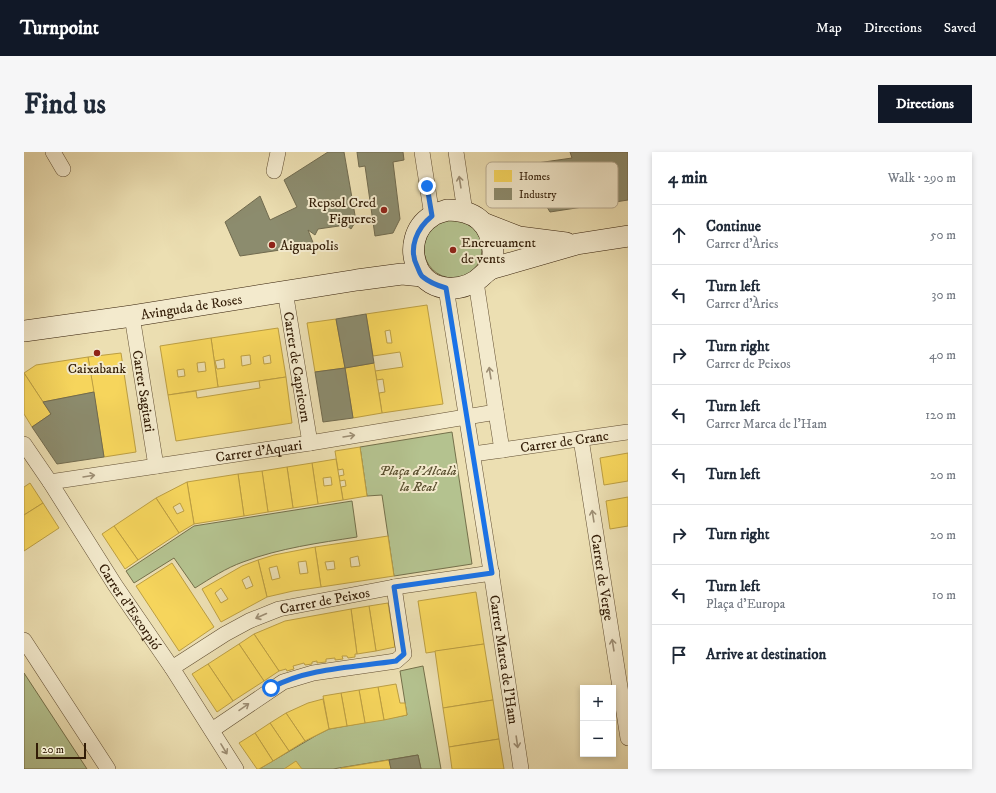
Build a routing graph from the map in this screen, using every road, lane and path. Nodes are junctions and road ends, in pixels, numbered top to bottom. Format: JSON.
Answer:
{"nodes":[{"id":1,"x":53,"y":152,"type":"edge"},
{"id":2,"x":278,"y":152,"type":"edge"},
{"id":3,"x":422,"y":152,"type":"edge"},
{"id":4,"x":456,"y":152,"type":"edge"},
{"id":5,"x":63,"y":169,"type":"dead end"},
{"id":6,"x":274,"y":171,"type":"dead end"},
{"id":7,"x":464,"y":212,"type":"junction"},
{"id":8,"x":432,"y":216,"type":"junction"},
{"id":9,"x":483,"y":223,"type":"junction"},
{"id":10,"x":628,"y":236,"type":"edge"},
{"id":11,"x":576,"y":244,"type":"junction"},
{"id":12,"x":413,"y":247,"type":"junction"},
{"id":13,"x":483,"y":275,"type":"junction"},
{"id":14,"x":422,"y":276,"type":"junction"},
{"id":15,"x":357,"y":280,"type":"junction"},
{"id":16,"x":446,"y":288,"type":"junction"},
{"id":17,"x":285,"y":291,"type":"junction"},
{"id":18,"x":132,"y":316,"type":"junction"},
{"id":19,"x":24,"y":331,"type":"edge"},
{"id":20,"x":496,"y":412,"type":"junction"},
{"id":21,"x":466,"y":417,"type":"junction"},
{"id":22,"x":628,"y":432,"type":"edge"},
{"id":23,"x":581,"y":439,"type":"junction"},
{"id":24,"x":310,"y":443,"type":"junction"},
{"id":25,"x":24,"y":444,"type":"edge"},
{"id":26,"x":502,"y":450,"type":"junction"},
{"id":27,"x":473,"y":454,"type":"junction"},
{"id":28,"x":156,"y":466,"type":"junction"},
{"id":29,"x":50,"y":482,"type":"junction"},
{"id":30,"x":492,"y":573,"type":"junction"},
{"id":31,"x":394,"y":587,"type":"junction"},
{"id":32,"x":24,"y":640,"type":"edge"},
{"id":33,"x":172,"y":668,"type":"junction"},
{"id":34,"x":212,"y":730,"type":"junction"},
{"id":35,"x":628,"y":738,"type":"edge"},
{"id":36,"x":108,"y":769,"type":"edge"},
{"id":37,"x":236,"y":769,"type":"edge"},
{"id":38,"x":521,"y":769,"type":"edge"}],
"edges":[{"from":1,"to":5,"type":"street"},
{"from":2,"to":6,"type":"street"},
{"from":3,"to":8,"type":"street"},
{"from":7,"to":4,"type":"street","one_way":true},
{"from":7,"to":8,"type":"main road"},
{"from":7,"to":9,"type":"main road"},
{"from":8,"to":12,"type":"main road"},
{"from":9,"to":11,"type":"main road"},
{"from":9,"to":13,"type":"main road"},
{"from":10,"to":11,"type":"main road"},
{"from":11,"to":13,"type":"main road"},
{"from":12,"to":14,"type":"main road"},
{"from":12,"to":15,"type":"main road","name":"Avinguda de Roses"},
{"from":13,"to":16,"type":"main road"},
{"from":20,"to":13,"type":"street","one_way":true},
{"from":14,"to":15,"type":"main road","name":"Avinguda de Roses"},
{"from":14,"to":16,"type":"main road"},
{"from":15,"to":17,"type":"main road","name":"Avinguda de Roses"},
{"from":16,"to":21,"type":"street","name":"Carrer Marca de l'Ham"},
{"from":17,"to":18,"type":"main road","name":"Avinguda de Roses"},
{"from":17,"to":24,"type":"street","name":"Carrer de Capricorn"},
{"from":18,"to":19,"type":"main road","name":"Avinguda de Roses"},
{"from":18,"to":28,"type":"street","name":"Carrer Sagitari"},
{"from":20,"to":21,"type":"street"},
{"from":20,"to":26,"type":"street"},
{"from":24,"to":21,"type":"street","name":"Carrer d'Aquari","one_way":true},
{"from":21,"to":27,"type":"street","name":"Carrer Marca de l'Ham"},
{"from":22,"to":23,"type":"street","name":"Carrer de Cranc"},
{"from":23,"to":26,"type":"street","name":"Carrer de Cranc"},
{"from":35,"to":23,"type":"street","name":"Carrer de Verge","one_way":true},
{"from":24,"to":28,"type":"street","name":"Carrer d'Aquari"},
{"from":25,"to":29,"type":"street","name":"Carrer d'Escorpió"},
{"from":26,"to":27,"type":"street"},
{"from":27,"to":30,"type":"street","name":"Carrer Marca de l'Ham"},
{"from":29,"to":28,"type":"street","name":"Carrer d'Aquari","one_way":true},
{"from":29,"to":33,"type":"street","name":"Carrer d'Escorpió"},
{"from":30,"to":31,"type":"street","name":"Carrer de Peixos"},
{"from":30,"to":38,"type":"street","name":"Carrer Marca de l'Ham","one_way":true},
{"from":31,"to":33,"type":"street","name":"Carrer de Peixos","one_way":true},
{"from":34,"to":31,"type":"street","one_way":true},
{"from":32,"to":36,"type":"street"},
{"from":33,"to":34,"type":"street","name":"Carrer d'Escorpió"},
{"from":34,"to":37,"type":"street","name":"Carrer d'Escorpió","one_way":true}]}
